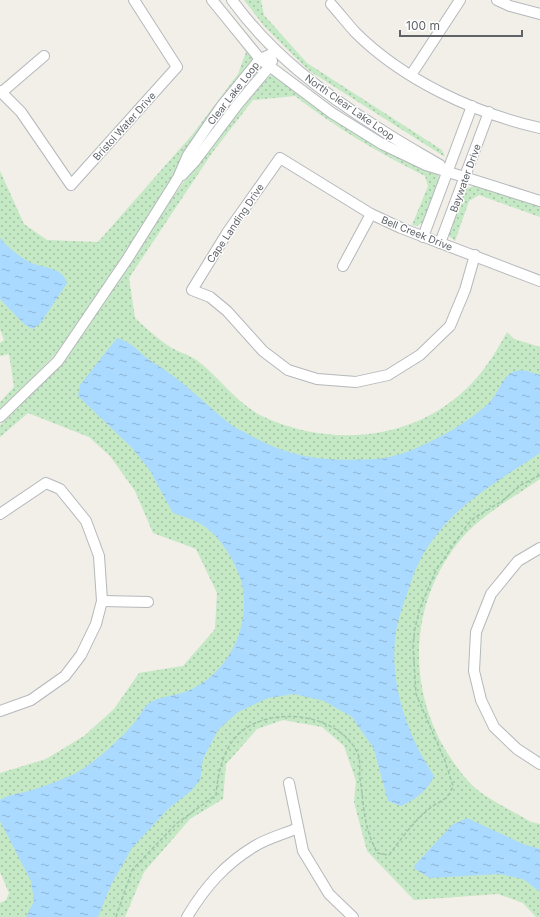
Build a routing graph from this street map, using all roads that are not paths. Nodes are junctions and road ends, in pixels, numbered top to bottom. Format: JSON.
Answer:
{"nodes":[{"id":1,"x":134,"y":0,"type":"edge"},
{"id":2,"x":212,"y":0,"type":"edge"},
{"id":3,"x":232,"y":0,"type":"edge"},
{"id":4,"x":460,"y":0,"type":"edge"},
{"id":5,"x":497,"y":0,"type":"edge"},
{"id":6,"x":331,"y":4,"type":"dead end"},
{"id":7,"x":540,"y":14,"type":"edge"},
{"id":8,"x":276,"y":52,"type":"junction"},
{"id":9,"x":44,"y":56,"type":"dead end"},
{"id":10,"x":260,"y":59,"type":"junction"},
{"id":11,"x":270,"y":66,"type":"junction"},
{"id":12,"x":410,"y":74,"type":"junction"},
{"id":13,"x":1,"y":92,"type":"edge"},
{"id":14,"x":472,"y":106,"type":"junction"},
{"id":15,"x":489,"y":112,"type":"junction"},
{"id":16,"x":540,"y":128,"type":"edge"},
{"id":17,"x":280,"y":158,"type":"joint"},
{"id":18,"x":448,"y":171,"type":"junction"},
{"id":19,"x":466,"y":177,"type":"junction"},
{"id":20,"x":178,"y":178,"type":"junction"},
{"id":21,"x":540,"y":201,"type":"edge"},
{"id":22,"x":371,"y":214,"type":"junction"},
{"id":23,"x":423,"y":237,"type":"junction"},
{"id":24,"x":440,"y":243,"type":"junction"},
{"id":25,"x":475,"y":256,"type":"junction"},
{"id":26,"x":343,"y":266,"type":"dead end"},
{"id":27,"x":540,"y":281,"type":"edge"},
{"id":28,"x":0,"y":417,"type":"edge"},
{"id":29,"x":0,"y":514,"type":"edge"},
{"id":30,"x":540,"y":548,"type":"edge"},
{"id":31,"x":102,"y":601,"type":"junction"},
{"id":32,"x":148,"y":602,"type":"dead end"},
{"id":33,"x":0,"y":711,"type":"edge"},
{"id":34,"x":540,"y":764,"type":"edge"},
{"id":35,"x":288,"y":783,"type":"dead end"},
{"id":36,"x":298,"y":828,"type":"junction"},
{"id":37,"x":187,"y":917,"type":"edge"},
{"id":38,"x":352,"y":917,"type":"edge"}],
"edges":[{"from":1,"to":13,"type":"street","name":"Bristol Water Drive"},
{"from":2,"to":10,"type":"street","name":"North Clear Lake Loop"},
{"from":3,"to":8,"type":"street","name":"North Clear Lake Loop"},
{"from":4,"to":12,"type":"street"},
{"from":5,"to":7,"type":"street"},
{"from":6,"to":12,"type":"street"},
{"from":8,"to":10,"type":"street","name":"Clear Lake Loop"},
{"from":8,"to":11,"type":"street","name":"Clear Lake Loop"},
{"from":8,"to":18,"type":"street","name":"North Clear Lake Loop"},
{"from":9,"to":13,"type":"street"},
{"from":10,"to":11,"type":"street","name":"North Clear Lake Loop"},
{"from":10,"to":20,"type":"street","name":"Clear Lake Loop"},
{"from":11,"to":18,"type":"street","name":"North Clear Lake Loop"},
{"from":11,"to":20,"type":"street","name":"Clear Lake Loop"},
{"from":12,"to":14,"type":"street"},
{"from":14,"to":15,"type":"street"},
{"from":14,"to":18,"type":"street","name":"Baywater Drive"},
{"from":15,"to":16,"type":"street"},
{"from":15,"to":19,"type":"street","name":"Baywater Drive"},
{"from":17,"to":22,"type":"street","name":"Bell Creek Drive"},
{"from":17,"to":25,"type":"street","name":"Cape Landing Drive"},
{"from":18,"to":19,"type":"street","name":"North Clear Lake Loop"},
{"from":18,"to":23,"type":"street","name":"Baywater Drive"},
{"from":19,"to":21,"type":"street","name":"North Clear Lake Loop"},
{"from":19,"to":24,"type":"street","name":"Baywater Drive"},
{"from":20,"to":28,"type":"street","name":"Clear Lake Loop"},
{"from":22,"to":23,"type":"street","name":"Bell Creek Drive"},
{"from":22,"to":26,"type":"street"},
{"from":23,"to":24,"type":"street","name":"Bell Creek Drive"},
{"from":24,"to":25,"type":"street","name":"Bell Creek Drive"},
{"from":25,"to":27,"type":"street","name":"Bell Creek Drive"},
{"from":29,"to":31,"type":"street"},
{"from":30,"to":34,"type":"street"},
{"from":31,"to":32,"type":"street"},
{"from":31,"to":33,"type":"street"},
{"from":35,"to":36,"type":"street"},
{"from":36,"to":37,"type":"street"},
{"from":36,"to":38,"type":"street"}]}
